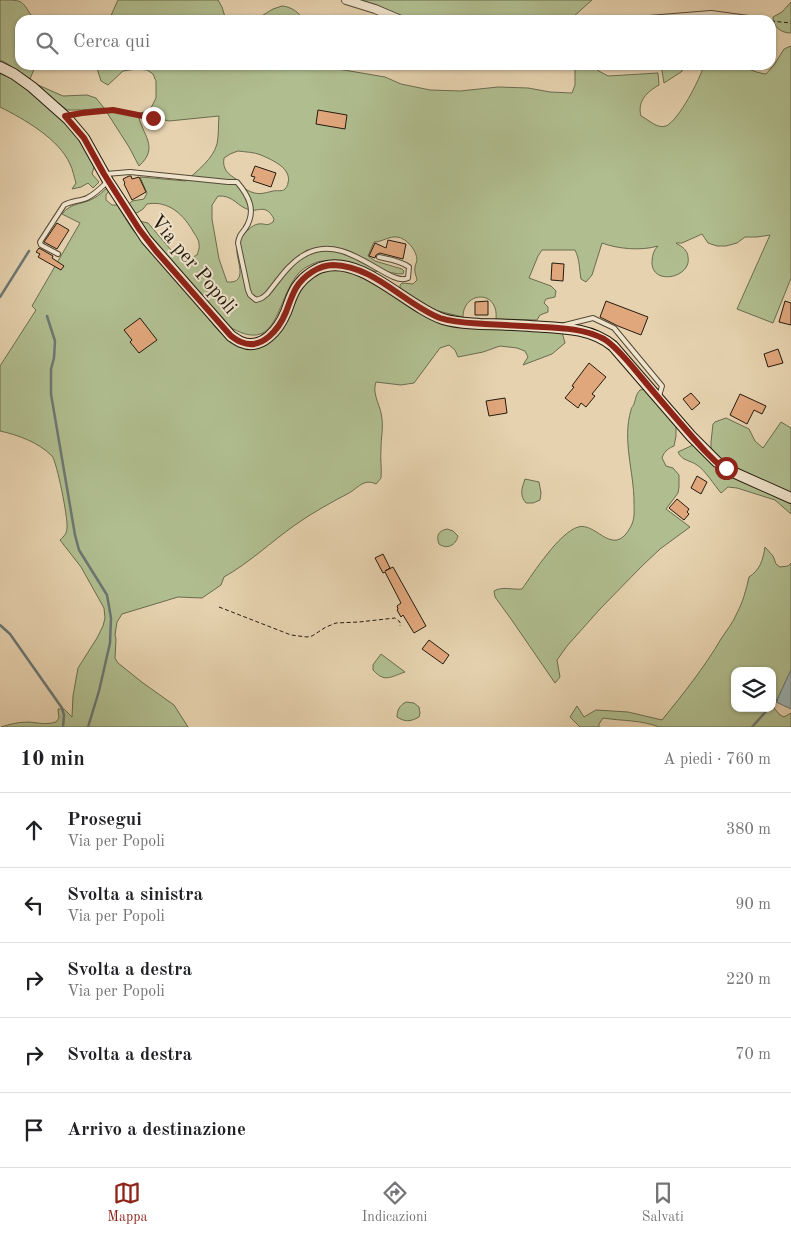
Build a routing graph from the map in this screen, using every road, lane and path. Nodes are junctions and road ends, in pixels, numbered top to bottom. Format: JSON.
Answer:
{"nodes":[{"id":1,"x":346,"y":0,"type":"edge"},
{"id":2,"x":389,"y":15,"type":"edge"},
{"id":3,"x":776,"y":22,"type":"edge"},
{"id":4,"x":791,"y":23,"type":"edge"},
{"id":5,"x":0,"y":67,"type":"edge"},
{"id":6,"x":65,"y":116,"type":"junction"},
{"id":7,"x":159,"y":120,"type":"dead end"},
{"id":8,"x":106,"y":178,"type":"junction"},
{"id":9,"x":58,"y":254,"type":"dead end"},
{"id":10,"x":379,"y":257,"type":"dead end"},
{"id":11,"x":389,"y":274,"type":"junction"},
{"id":12,"x":380,"y":281,"type":"junction"},
{"id":13,"x":556,"y":328,"type":"junction"},
{"id":14,"x":659,"y":398,"type":"junction"},
{"id":15,"x":791,"y":498,"type":"edge"},
{"id":16,"x":219,"y":607,"type":"dead end"},
{"id":17,"x":400,"y":626,"type":"dead end"}],
"edges":[{"from":1,"to":2,"type":"street"},
{"from":3,"to":4,"type":"path"},
{"from":5,"to":6,"type":"main road","name":"Via per Popoli"},
{"from":6,"to":7,"type":"path"},
{"from":6,"to":8,"type":"main road","name":"Via per Popoli"},
{"from":8,"to":9,"type":"lane"},
{"from":8,"to":11,"type":"lane"},
{"from":8,"to":12,"type":"main road","name":"Via per Popoli"},
{"from":10,"to":11,"type":"lane"},
{"from":11,"to":12,"type":"lane"},
{"from":12,"to":13,"type":"main road","name":"Via per Popoli"},
{"from":13,"to":14,"type":"main road","name":"Via per Popoli"},
{"from":13,"to":14,"type":"lane"},
{"from":14,"to":15,"type":"main road","name":"Via per Popoli"},
{"from":16,"to":17,"type":"path"}]}
